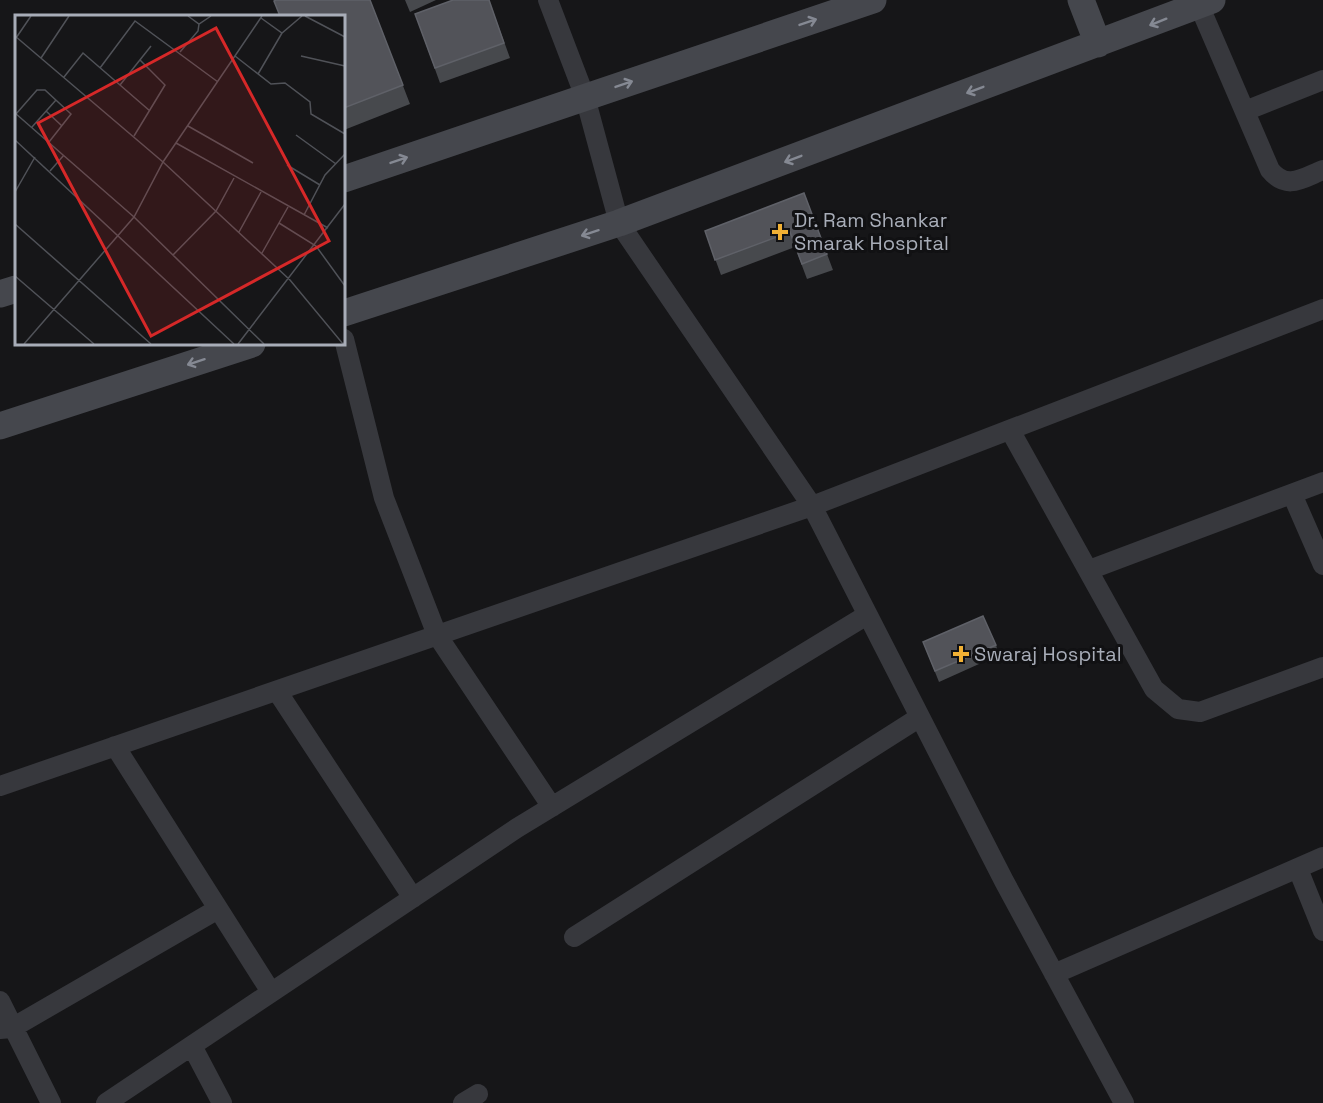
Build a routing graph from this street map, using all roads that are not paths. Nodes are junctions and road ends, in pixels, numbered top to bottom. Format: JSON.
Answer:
{"nodes":[{"id":1,"x":548,"y":0,"type":"edge"},
{"id":2,"x":873,"y":0,"type":"edge"},
{"id":3,"x":1082,"y":0,"type":"edge"},
{"id":4,"x":1206,"y":3,"type":"edge"},
{"id":5,"x":1098,"y":44,"type":"junction"},
{"id":6,"x":1323,"y":80,"type":"edge"},
{"id":7,"x":585,"y":97,"type":"junction"},
{"id":8,"x":1245,"y":111,"type":"junction"},
{"id":9,"x":1323,"y":170,"type":"edge"},
{"id":10,"x":345,"y":179,"type":"edge"},
{"id":11,"x":619,"y":224,"type":"junction"},
{"id":12,"x":15,"y":289,"type":"edge"},
{"id":13,"x":0,"y":294,"type":"edge"},
{"id":14,"x":1323,"y":309,"type":"edge"},
{"id":15,"x":345,"y":314,"type":"edge"},
{"id":16,"x":345,"y":343,"type":"edge"},
{"id":17,"x":249,"y":345,"type":"edge"},
{"id":18,"x":0,"y":426,"type":"edge"},
{"id":19,"x":1010,"y":430,"type":"junction"},
{"id":20,"x":1323,"y":482,"type":"edge"},
{"id":21,"x":1292,"y":494,"type":"junction"},
{"id":22,"x":812,"y":506,"type":"junction"},
{"id":23,"x":1323,"y":565,"type":"edge"},
{"id":24,"x":1089,"y":570,"type":"junction"},
{"id":25,"x":867,"y":615,"type":"junction"},
{"id":26,"x":437,"y":635,"type":"junction"},
{"id":27,"x":1323,"y":667,"type":"edge"},
{"id":28,"x":277,"y":691,"type":"junction"},
{"id":29,"x":920,"y":717,"type":"junction"},
{"id":30,"x":115,"y":746,"type":"junction"},
{"id":31,"x":0,"y":786,"type":"edge"},
{"id":32,"x":552,"y":807,"type":"junction"},
{"id":33,"x":1323,"y":857,"type":"edge"},
{"id":34,"x":1298,"y":869,"type":"junction"},
{"id":35,"x":413,"y":898,"type":"junction"},
{"id":36,"x":218,"y":909,"type":"junction"},
{"id":37,"x":1323,"y":931,"type":"edge"},
{"id":38,"x":574,"y":937,"type":"dead end"},
{"id":39,"x":1054,"y":974,"type":"junction"},
{"id":40,"x":271,"y":992,"type":"junction"},
{"id":41,"x":0,"y":1001,"type":"edge"},
{"id":42,"x":6,"y":1028,"type":"edge"},
{"id":43,"x":192,"y":1046,"type":"junction"},
{"id":44,"x":51,"y":1103,"type":"edge"},
{"id":45,"x":106,"y":1103,"type":"edge"},
{"id":46,"x":222,"y":1103,"type":"edge"},
{"id":47,"x":1124,"y":1103,"type":"edge"}],
"edges":[{"from":1,"to":7,"type":"street"},
{"from":7,"to":2,"type":"street","one_way":true},
{"from":3,"to":5,"type":"street"},
{"from":4,"to":5,"type":"street","one_way":true},
{"from":4,"to":8,"type":"street"},
{"from":5,"to":11,"type":"street","one_way":true},
{"from":6,"to":8,"type":"street"},
{"from":10,"to":7,"type":"street","one_way":true},
{"from":7,"to":11,"type":"street"},
{"from":8,"to":9,"type":"street"},
{"from":11,"to":15,"type":"street","one_way":true},
{"from":11,"to":22,"type":"street"},
{"from":12,"to":13,"type":"street"},
{"from":14,"to":19,"type":"street"},
{"from":16,"to":26,"type":"street"},
{"from":17,"to":18,"type":"street","one_way":true},
{"from":19,"to":22,"type":"street"},
{"from":19,"to":24,"type":"street"},
{"from":20,"to":21,"type":"street"},
{"from":21,"to":23,"type":"street"},
{"from":21,"to":24,"type":"street"},
{"from":22,"to":25,"type":"street"},
{"from":22,"to":26,"type":"street"},
{"from":24,"to":27,"type":"street"},
{"from":25,"to":29,"type":"street"},
{"from":25,"to":32,"type":"street"},
{"from":26,"to":28,"type":"street"},
{"from":26,"to":32,"type":"street"},
{"from":28,"to":30,"type":"street"},
{"from":28,"to":35,"type":"street"},
{"from":29,"to":38,"type":"street"},
{"from":29,"to":39,"type":"street"},
{"from":30,"to":31,"type":"street"},
{"from":30,"to":36,"type":"street"},
{"from":32,"to":35,"type":"street"},
{"from":33,"to":34,"type":"street"},
{"from":34,"to":37,"type":"street"},
{"from":34,"to":39,"type":"street"},
{"from":35,"to":40,"type":"street"},
{"from":36,"to":40,"type":"street"},
{"from":36,"to":42,"type":"street"},
{"from":39,"to":47,"type":"street"},
{"from":40,"to":43,"type":"street"},
{"from":41,"to":42,"type":"street"},
{"from":42,"to":44,"type":"street"},
{"from":43,"to":45,"type":"street"},
{"from":43,"to":46,"type":"street"}]}
